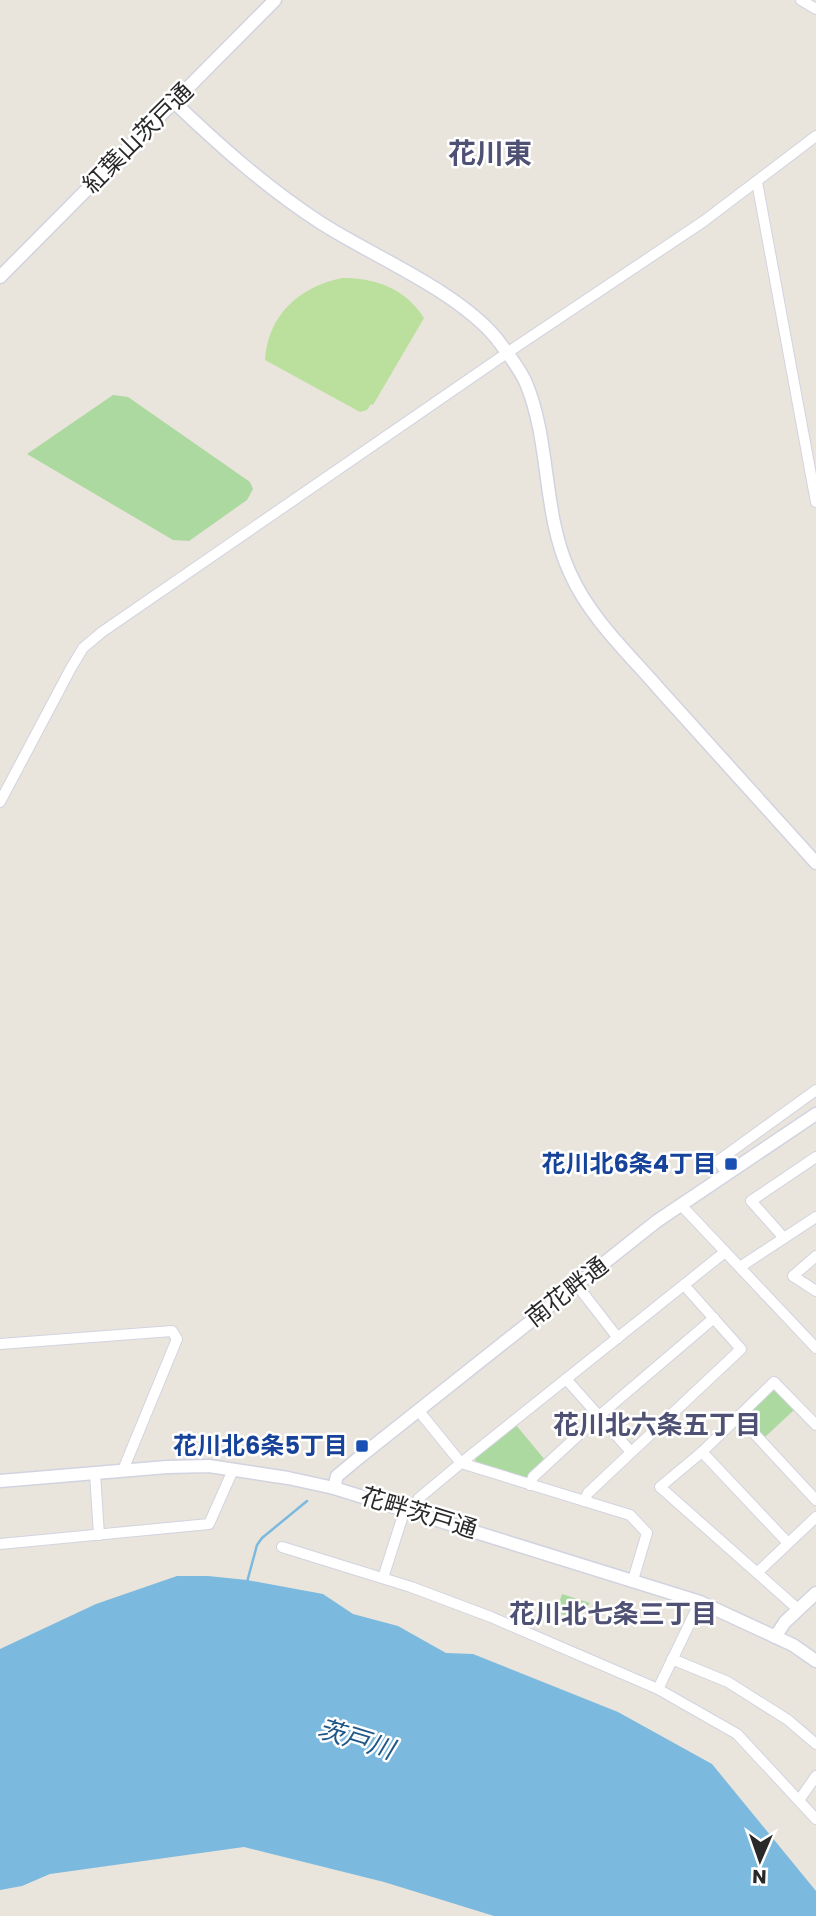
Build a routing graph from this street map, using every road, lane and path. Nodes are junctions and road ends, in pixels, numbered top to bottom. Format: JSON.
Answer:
{"nodes":[{"id":1,"x":275,"y":0,"type":"edge"},
{"id":2,"x":801,"y":0,"type":"edge"},
{"id":3,"x":816,"y":9,"type":"edge"},
{"id":4,"x":174,"y":102,"type":"junction"},
{"id":5,"x":816,"y":136,"type":"edge"},
{"id":6,"x":757,"y":182,"type":"junction"},
{"id":7,"x":0,"y":277,"type":"edge"},
{"id":8,"x":507,"y":353,"type":"junction"},
{"id":9,"x":816,"y":502,"type":"edge"},
{"id":10,"x":0,"y":802,"type":"edge"},
{"id":11,"x":816,"y":863,"type":"edge"},
{"id":12,"x":816,"y":1090,"type":"edge"},
{"id":13,"x":816,"y":1114,"type":"edge"},
{"id":14,"x":816,"y":1157,"type":"edge"},
{"id":15,"x":727,"y":1174,"type":"junction"},
{"id":16,"x":681,"y":1205,"type":"junction"},
{"id":17,"x":815,"y":1219,"type":"edge"},
{"id":18,"x":784,"y":1238,"type":"junction"},
{"id":19,"x":725,"y":1252,"type":"junction"},
{"id":20,"x":816,"y":1256,"type":"edge"},
{"id":21,"x":740,"y":1267,"type":"junction"},
{"id":22,"x":576,"y":1284,"type":"junction"},
{"id":23,"x":684,"y":1285,"type":"junction"},
{"id":24,"x":816,"y":1291,"type":"edge"},
{"id":25,"x":714,"y":1318,"type":"junction"},
{"id":26,"x":618,"y":1338,"type":"junction"},
{"id":27,"x":0,"y":1344,"type":"edge"},
{"id":28,"x":816,"y":1348,"type":"edge"},
{"id":29,"x":566,"y":1379,"type":"junction"},
{"id":30,"x":418,"y":1410,"type":"junction"},
{"id":31,"x":599,"y":1416,"type":"junction"},
{"id":32,"x":738,"y":1416,"type":"junction"},
{"id":33,"x":816,"y":1425,"type":"edge"},
{"id":34,"x":631,"y":1452,"type":"junction"},
{"id":35,"x":702,"y":1452,"type":"junction"},
{"id":36,"x":461,"y":1463,"type":"junction"},
{"id":37,"x":123,"y":1470,"type":"junction"},
{"id":38,"x":233,"y":1470,"type":"junction"},
{"id":39,"x":95,"y":1473,"type":"junction"},
{"id":40,"x":0,"y":1480,"type":"edge"},
{"id":41,"x":530,"y":1486,"type":"junction"},
{"id":42,"x":334,"y":1488,"type":"junction"},
{"id":43,"x":816,"y":1500,"type":"edge"},
{"id":44,"x":584,"y":1501,"type":"junction"},
{"id":45,"x":408,"y":1510,"type":"junction"},
{"id":46,"x":816,"y":1517,"type":"edge"},
{"id":47,"x":99,"y":1535,"type":"junction"},
{"id":48,"x":788,"y":1543,"type":"junction"},
{"id":49,"x":0,"y":1545,"type":"edge"},
{"id":50,"x":282,"y":1547,"type":"dead end"},
{"id":51,"x":758,"y":1572,"type":"junction"},
{"id":52,"x":383,"y":1578,"type":"junction"},
{"id":53,"x":634,"y":1580,"type":"junction"},
{"id":54,"x":816,"y":1593,"type":"edge"},
{"id":55,"x":700,"y":1602,"type":"junction"},
{"id":56,"x":799,"y":1610,"type":"junction"},
{"id":57,"x":775,"y":1637,"type":"junction"},
{"id":58,"x":672,"y":1659,"type":"junction"},
{"id":59,"x":816,"y":1661,"type":"edge"},
{"id":60,"x":658,"y":1689,"type":"junction"},
{"id":61,"x":816,"y":1744,"type":"edge"},
{"id":62,"x":816,"y":1776,"type":"edge"},
{"id":63,"x":800,"y":1799,"type":"junction"},
{"id":64,"x":816,"y":1819,"type":"edge"}],
"edges":[{"from":1,"to":4,"type":"street","name":"紅葉山茨戸通"},
{"from":2,"to":3,"type":"street"},
{"from":4,"to":7,"type":"street","name":"紅葉山茨戸通"},
{"from":4,"to":8,"type":"street"},
{"from":5,"to":6,"type":"street"},
{"from":6,"to":8,"type":"street"},
{"from":6,"to":9,"type":"street"},
{"from":8,"to":10,"type":"street"},
{"from":8,"to":11,"type":"street"},
{"from":12,"to":15,"type":"street"},
{"from":13,"to":15,"type":"street","name":"南花畔通"},
{"from":14,"to":18,"type":"street"},
{"from":15,"to":16,"type":"street","name":"南花畔通"},
{"from":16,"to":19,"type":"street"},
{"from":16,"to":22,"type":"street","name":"南花畔通"},
{"from":17,"to":18,"type":"street"},
{"from":18,"to":21,"type":"street"},
{"from":19,"to":21,"type":"street"},
{"from":19,"to":23,"type":"street"},
{"from":20,"to":24,"type":"street"},
{"from":21,"to":28,"type":"street"},
{"from":22,"to":26,"type":"street"},
{"from":22,"to":30,"type":"street","name":"南花畔通"},
{"from":23,"to":25,"type":"street"},
{"from":23,"to":26,"type":"street"},
{"from":25,"to":31,"type":"street"},
{"from":25,"to":34,"type":"street"},
{"from":26,"to":29,"type":"street"},
{"from":27,"to":37,"type":"street"},
{"from":29,"to":31,"type":"street"},
{"from":29,"to":36,"type":"street"},
{"from":30,"to":36,"type":"street"},
{"from":30,"to":42,"type":"street","name":"南花畔通"},
{"from":31,"to":34,"type":"street"},
{"from":31,"to":41,"type":"street"},
{"from":32,"to":33,"type":"street"},
{"from":32,"to":35,"type":"street"},
{"from":32,"to":43,"type":"street"},
{"from":34,"to":44,"type":"street"},
{"from":35,"to":48,"type":"street"},
{"from":35,"to":51,"type":"street"},
{"from":36,"to":41,"type":"street"},
{"from":36,"to":45,"type":"street"},
{"from":37,"to":38,"type":"street","name":"花畔茨戸通"},
{"from":37,"to":39,"type":"street","name":"花畔茨戸通"},
{"from":38,"to":42,"type":"street","name":"花畔茨戸通"},
{"from":38,"to":47,"type":"street"},
{"from":39,"to":40,"type":"street","name":"花畔茨戸通"},
{"from":39,"to":47,"type":"street"},
{"from":41,"to":44,"type":"street"},
{"from":42,"to":45,"type":"street","name":"花畔茨戸通"},
{"from":44,"to":53,"type":"street"},
{"from":45,"to":52,"type":"street"},
{"from":45,"to":53,"type":"street","name":"花畔茨戸通"},
{"from":46,"to":48,"type":"street"},
{"from":47,"to":49,"type":"street"},
{"from":48,"to":51,"type":"street"},
{"from":50,"to":52,"type":"street"},
{"from":51,"to":56,"type":"street"},
{"from":52,"to":60,"type":"street"},
{"from":53,"to":55,"type":"street","name":"花畔茨戸通"},
{"from":54,"to":56,"type":"street"},
{"from":55,"to":57,"type":"street","name":"花畔茨戸通"},
{"from":55,"to":58,"type":"street"},
{"from":56,"to":57,"type":"street"},
{"from":57,"to":59,"type":"street","name":"花畔茨戸通"},
{"from":58,"to":60,"type":"street"},
{"from":58,"to":61,"type":"street"},
{"from":60,"to":63,"type":"street"},
{"from":62,"to":63,"type":"street"},
{"from":63,"to":64,"type":"street"}]}
